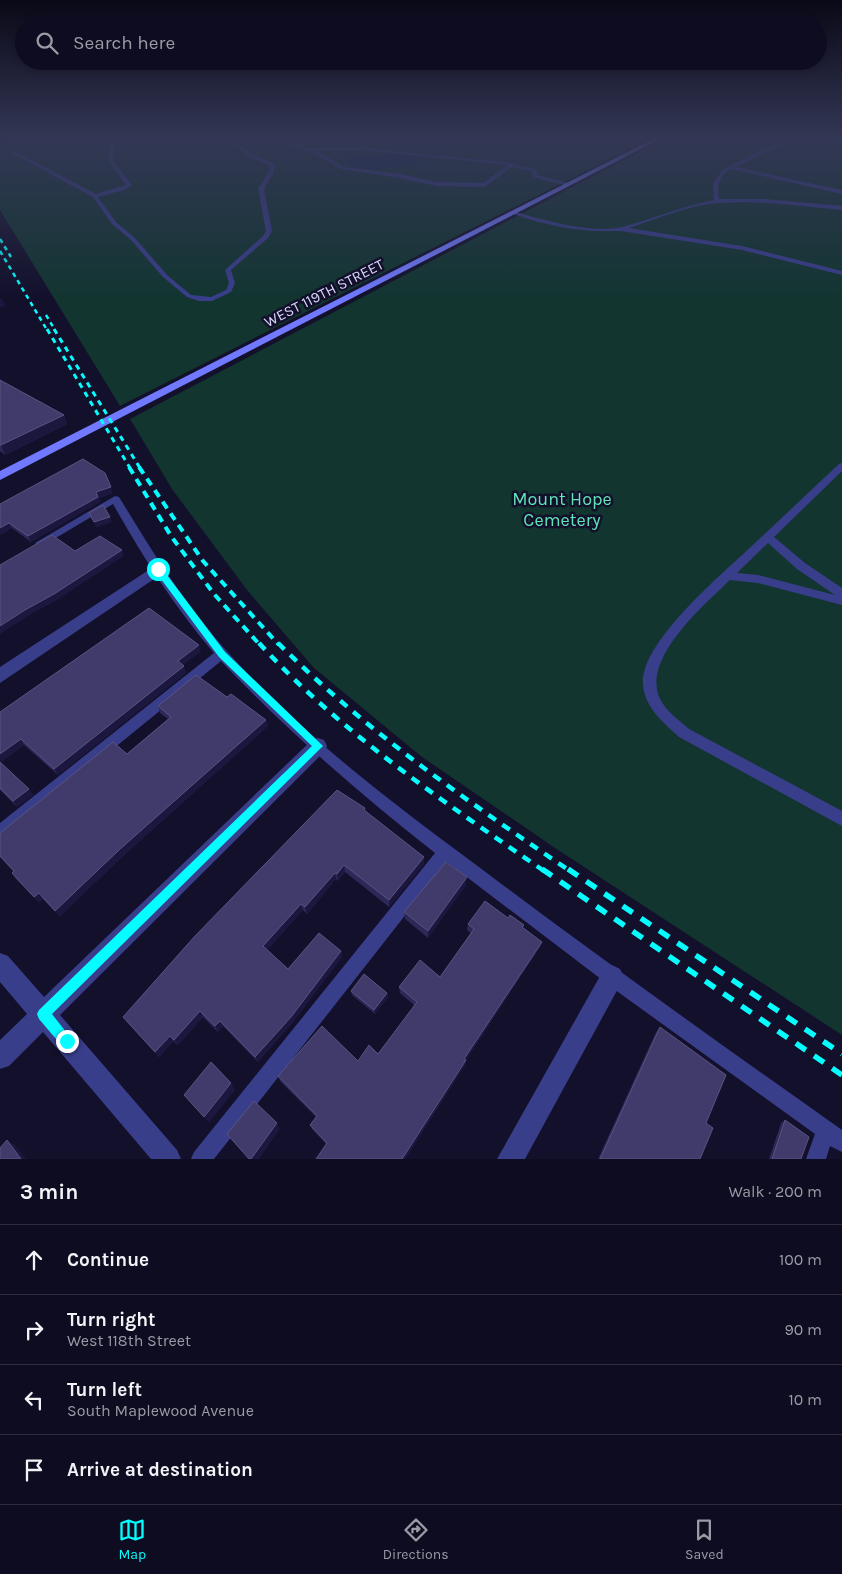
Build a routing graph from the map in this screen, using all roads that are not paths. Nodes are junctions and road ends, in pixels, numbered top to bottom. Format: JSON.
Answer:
{"nodes":[{"id":1,"x":86,"y":191,"type":"edge"},
{"id":2,"x":114,"y":191,"type":"edge"},
{"id":3,"x":261,"y":191,"type":"edge"},
{"id":4,"x":555,"y":191,"type":"edge"},
{"id":5,"x":714,"y":191,"type":"edge"},
{"id":6,"x":95,"y":196,"type":"junction"},
{"id":7,"x":717,"y":201,"type":"junction"},
{"id":8,"x":842,"y":208,"type":"edge"},
{"id":9,"x":513,"y":213,"type":"junction"},
{"id":10,"x":655,"y":217,"type":"junction"},
{"id":11,"x":621,"y":229,"type":"junction"},
{"id":12,"x":663,"y":234,"type":"junction"},
{"id":13,"x":842,"y":273,"type":"edge"},
{"id":14,"x":842,"y":466,"type":"edge"},
{"id":15,"x":0,"y":476,"type":"edge"},
{"id":16,"x":768,"y":538,"type":"junction"},
{"id":17,"x":33,"y":547,"type":"edge"},
{"id":18,"x":158,"y":569,"type":"junction"},
{"id":19,"x":728,"y":576,"type":"junction"},
{"id":20,"x":842,"y":594,"type":"edge"},
{"id":21,"x":842,"y":601,"type":"edge"},
{"id":22,"x":222,"y":654,"type":"junction"},
{"id":23,"x":0,"y":676,"type":"edge"},
{"id":24,"x":318,"y":746,"type":"junction"},
{"id":25,"x":842,"y":819,"type":"edge"},
{"id":26,"x":0,"y":832,"type":"edge"},
{"id":27,"x":444,"y":853,"type":"junction"},
{"id":28,"x":0,"y":964,"type":"edge"},
{"id":29,"x":612,"y":977,"type":"junction"},
{"id":30,"x":43,"y":1014,"type":"junction"},
{"id":31,"x":0,"y":1056,"type":"edge"},
{"id":32,"x":826,"y":1130,"type":"junction"},
{"id":33,"x":842,"y":1142,"type":"edge"},
{"id":34,"x":168,"y":1159,"type":"edge"},
{"id":35,"x":200,"y":1159,"type":"edge"},
{"id":36,"x":510,"y":1159,"type":"edge"},
{"id":37,"x":816,"y":1159,"type":"edge"}],
"edges":[{"from":1,"to":6,"type":"lane"},
{"from":2,"to":6,"type":"lane"},
{"from":3,"to":6,"type":"lane"},
{"from":4,"to":9,"type":"street","name":"WEST 119TH STREET"},
{"from":5,"to":7,"type":"lane"},
{"from":7,"to":8,"type":"lane"},
{"from":7,"to":10,"type":"lane"},
{"from":9,"to":11,"type":"lane"},
{"from":9,"to":15,"type":"street","name":"WEST 119TH STREET"},
{"from":10,"to":11,"type":"lane"},
{"from":10,"to":12,"type":"lane"},
{"from":11,"to":12,"type":"lane"},
{"from":12,"to":13,"type":"lane"},
{"from":14,"to":16,"type":"lane"},
{"from":16,"to":19,"type":"lane"},
{"from":16,"to":20,"type":"lane"},
{"from":17,"to":18,"type":"lane"},
{"from":18,"to":22,"type":"lane"},
{"from":18,"to":23,"type":"street"},
{"from":19,"to":21,"type":"lane"},
{"from":19,"to":25,"type":"lane"},
{"from":22,"to":24,"type":"lane"},
{"from":22,"to":26,"type":"lane"},
{"from":24,"to":27,"type":"lane"},
{"from":24,"to":30,"type":"street"},
{"from":27,"to":29,"type":"lane"},
{"from":27,"to":35,"type":"lane"},
{"from":28,"to":30,"type":"street"},
{"from":29,"to":32,"type":"lane"},
{"from":29,"to":36,"type":"street"},
{"from":30,"to":31,"type":"street"},
{"from":30,"to":34,"type":"street"},
{"from":32,"to":33,"type":"lane"},
{"from":32,"to":37,"type":"lane"}]}
